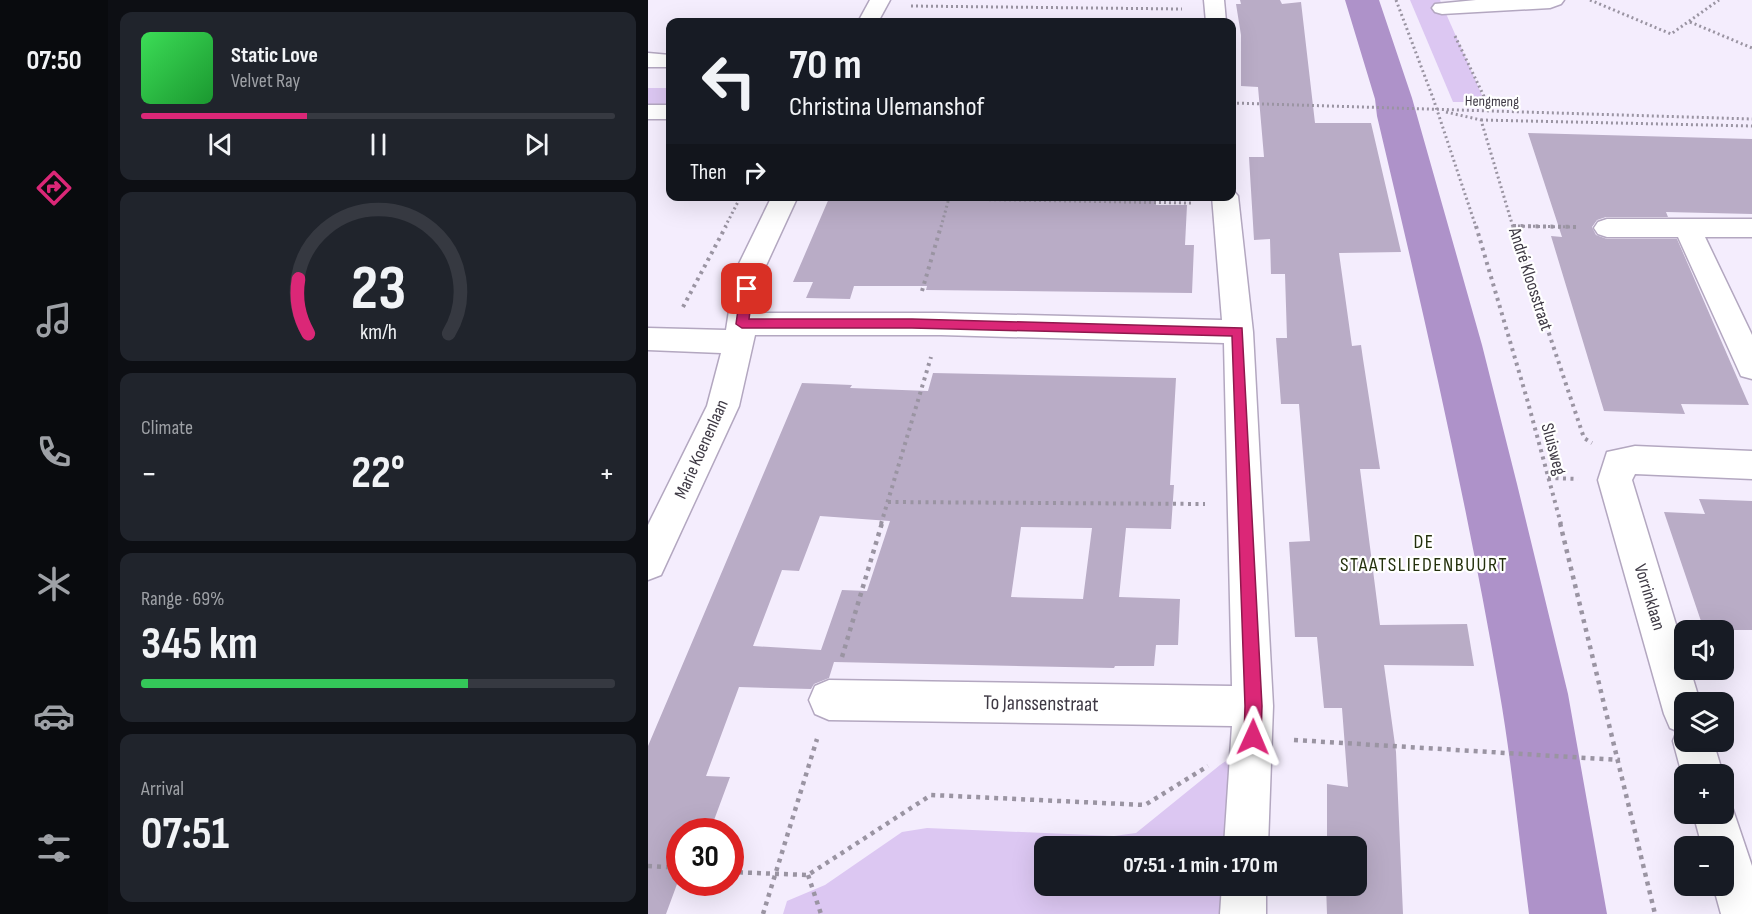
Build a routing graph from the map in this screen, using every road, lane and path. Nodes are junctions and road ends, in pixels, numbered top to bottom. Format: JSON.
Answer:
{"nodes":[{"id":1,"x":880,"y":0,"type":"edge"},
{"id":2,"x":1214,"y":0,"type":"edge"},
{"id":3,"x":1396,"y":0,"type":"edge"},
{"id":4,"x":1554,"y":0,"type":"edge"},
{"id":5,"x":1590,"y":0,"type":"edge"},
{"id":6,"x":1719,"y":0,"type":"edge"},
{"id":7,"x":906,"y":5,"type":"dead end"},
{"id":8,"x":1442,"y":8,"type":"joint"},
{"id":9,"x":1178,"y":9,"type":"dead end"},
{"id":10,"x":870,"y":18,"type":"edge"},
{"id":11,"x":1216,"y":18,"type":"edge"},
{"id":12,"x":1689,"y":22,"type":"junction"},
{"id":13,"x":1752,"y":48,"type":"edge"},
{"id":14,"x":648,"y":60,"type":"edge"},
{"id":15,"x":666,"y":61,"type":"edge"},
{"id":16,"x":1236,"y":104,"type":"edge"},
{"id":17,"x":1439,"y":110,"type":"junction"},
{"id":18,"x":1491,"y":111,"type":"junction"},
{"id":19,"x":648,"y":112,"type":"edge"},
{"id":20,"x":666,"y":112,"type":"edge"},
{"id":21,"x":1752,"y":119,"type":"edge"},
{"id":22,"x":1481,"y":120,"type":"junction"},
{"id":23,"x":1752,"y":126,"type":"edge"},
{"id":24,"x":738,"y":201,"type":"edge"},
{"id":25,"x":783,"y":201,"type":"edge"},
{"id":26,"x":948,"y":201,"type":"edge"},
{"id":27,"x":1225,"y":201,"type":"edge"},
{"id":28,"x":1514,"y":226,"type":"junction"},
{"id":29,"x":1607,"y":228,"type":"joint"},
{"id":30,"x":1687,"y":228,"type":"junction"},
{"id":31,"x":1750,"y":231,"type":"edge"},
{"id":32,"x":927,"y":324,"type":"junction"},
{"id":33,"x":1238,"y":332,"type":"junction"},
{"id":34,"x":741,"y":333,"type":"junction"},
{"id":35,"x":657,"y":340,"type":"edge"},
{"id":36,"x":1752,"y":367,"type":"edge"},
{"id":37,"x":1752,"y":465,"type":"edge"},
{"id":38,"x":1617,"y":471,"type":"junction"},
{"id":39,"x":888,"y":502,"type":"junction"},
{"id":40,"x":1245,"y":505,"type":"junction"},
{"id":41,"x":648,"y":563,"type":"edge"},
{"id":42,"x":1678,"y":692,"type":"edge"},
{"id":43,"x":829,"y":700,"type":"junction"},
{"id":44,"x":1253,"y":722,"type":"junction"},
{"id":45,"x":1620,"y":759,"type":"junction"},
{"id":46,"x":1717,"y":824,"type":"edge"},
{"id":47,"x":1247,"y":836,"type":"edge"},
{"id":48,"x":648,"y":866,"type":"edge"},
{"id":49,"x":666,"y":867,"type":"edge"},
{"id":50,"x":744,"y":873,"type":"edge"},
{"id":51,"x":776,"y":875,"type":"junction"},
{"id":52,"x":808,"y":875,"type":"junction"},
{"id":53,"x":1244,"y":896,"type":"edge"},
{"id":54,"x":763,"y":914,"type":"edge"},
{"id":55,"x":821,"y":914,"type":"edge"},
{"id":56,"x":1243,"y":914,"type":"edge"},
{"id":57,"x":1655,"y":914,"type":"edge"},
{"id":58,"x":1744,"y":914,"type":"edge"}],
"edges":[{"from":1,"to":10,"type":"street"},
{"from":2,"to":11,"type":"street"},
{"from":3,"to":17,"type":"path","name":"Sluisweg"},
{"from":4,"to":8,"type":"street"},
{"from":5,"to":12,"type":"path"},
{"from":6,"to":12,"type":"path"},
{"from":7,"to":9,"type":"path"},
{"from":8,"to":18,"type":"path"},
{"from":12,"to":13,"type":"path"},
{"from":14,"to":15,"type":"street"},
{"from":16,"to":17,"type":"path","name":"Hengmeng"},
{"from":17,"to":18,"type":"path","name":"Hengmeng"},
{"from":17,"to":22,"type":"path"},
{"from":17,"to":45,"type":"path","name":"Sluisweg"},
{"from":18,"to":21,"type":"path","name":"Hengmeng"},
{"from":19,"to":20,"type":"street"},
{"from":22,"to":23,"type":"path"},
{"from":22,"to":28,"type":"path","name":"André Kloosstraat"},
{"from":24,"to":35,"type":"path"},
{"from":25,"to":34,"type":"street","name":"Marie Koenenlaan"},
{"from":26,"to":32,"type":"path"},
{"from":27,"to":33,"type":"street"},
{"from":28,"to":29,"type":"path"},
{"from":28,"to":38,"type":"path","name":"André Kloosstraat"},
{"from":29,"to":30,"type":"street"},
{"from":30,"to":31,"type":"street"},
{"from":30,"to":36,"type":"street"},
{"from":32,"to":33,"type":"street"},
{"from":32,"to":34,"type":"street"},
{"from":32,"to":39,"type":"path"},
{"from":33,"to":40,"type":"street"},
{"from":34,"to":35,"type":"street"},
{"from":34,"to":41,"type":"street","name":"Marie Koenenlaan"},
{"from":37,"to":38,"type":"street"},
{"from":38,"to":42,"type":"street","name":"Vorrinklaan"},
{"from":39,"to":40,"type":"path"},
{"from":39,"to":43,"type":"path"},
{"from":40,"to":44,"type":"street"},
{"from":43,"to":44,"type":"street","name":"To Janssenstraat"},
{"from":43,"to":51,"type":"path"},
{"from":44,"to":45,"type":"path"},
{"from":44,"to":47,"type":"street"},
{"from":44,"to":52,"type":"path"},
{"from":45,"to":57,"type":"path","name":"Sluisweg"},
{"from":46,"to":58,"type":"street"},
{"from":48,"to":49,"type":"path"},
{"from":50,"to":51,"type":"path"},
{"from":51,"to":52,"type":"path"},
{"from":51,"to":54,"type":"path"},
{"from":52,"to":55,"type":"path"},
{"from":53,"to":56,"type":"street"}]}
